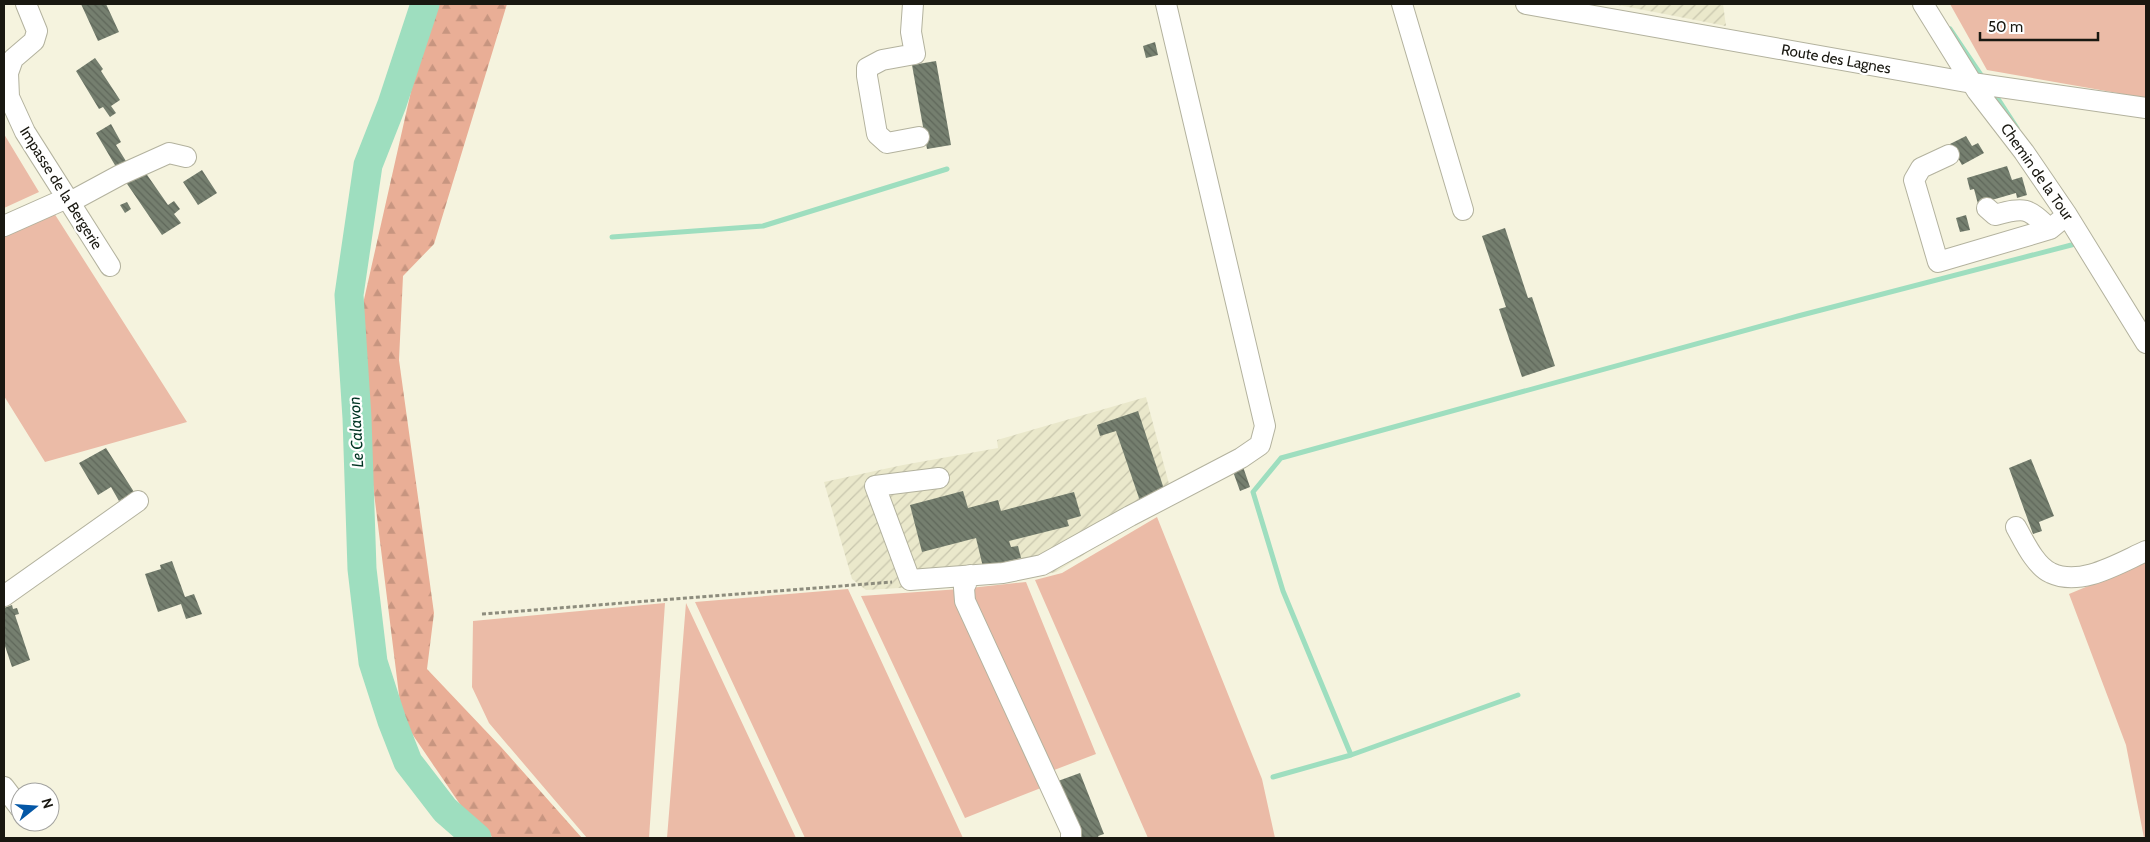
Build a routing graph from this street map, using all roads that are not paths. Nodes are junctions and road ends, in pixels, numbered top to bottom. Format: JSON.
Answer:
{"nodes":[{"id":1,"x":913,"y":4,"type":"edge"},
{"id":2,"x":1166,"y":4,"type":"edge"},
{"id":3,"x":1402,"y":4,"type":"edge"},
{"id":4,"x":1526,"y":4,"type":"edge"},
{"id":5,"x":1924,"y":4,"type":"edge"},
{"id":6,"x":29,"y":5,"type":"edge"},
{"id":7,"x":1560,"y":7,"type":"edge"},
{"id":8,"x":1972,"y":83,"type":"junction"},
{"id":9,"x":2146,"y":108,"type":"edge"},
{"id":10,"x":919,"y":137,"type":"dead end"},
{"id":11,"x":1949,"y":155,"type":"dead end"},
{"id":12,"x":186,"y":157,"type":"dead end"},
{"id":13,"x":68,"y":200,"type":"junction"},
{"id":14,"x":1987,"y":208,"type":"dead end"},
{"id":15,"x":1463,"y":210,"type":"dead end"},
{"id":16,"x":2068,"y":215,"type":"junction"},
{"id":17,"x":4,"y":226,"type":"edge"},
{"id":18,"x":2050,"y":228,"type":"junction"},
{"id":19,"x":110,"y":266,"type":"dead end"},
{"id":20,"x":2146,"y":343,"type":"edge"},
{"id":21,"x":939,"y":478,"type":"dead end"},
{"id":22,"x":138,"y":501,"type":"dead end"},
{"id":23,"x":2016,"y":527,"type":"dead end"},
{"id":24,"x":2146,"y":551,"type":"edge"},
{"id":25,"x":970,"y":575,"type":"junction"},
{"id":26,"x":4,"y":596,"type":"edge"},
{"id":27,"x":1071,"y":838,"type":"edge"}],
"edges":[{"from":1,"to":10,"type":"street"},
{"from":2,"to":25,"type":"street"},
{"from":3,"to":15,"type":"street"},
{"from":4,"to":7,"type":"street","name":"Route des Lagnes"},
{"from":5,"to":8,"type":"street","name":"Chemin de la Tour"},
{"from":6,"to":13,"type":"street","name":"Impasse de la Bergerie"},
{"from":7,"to":8,"type":"street","name":"Route des Lagnes"},
{"from":8,"to":9,"type":"street","name":"Route des Lagnes"},
{"from":8,"to":16,"type":"street","name":"Chemin de la Tour"},
{"from":11,"to":18,"type":"street"},
{"from":12,"to":13,"type":"street"},
{"from":13,"to":17,"type":"street"},
{"from":13,"to":19,"type":"street","name":"Impasse de la Bergerie"},
{"from":14,"to":18,"type":"street"},
{"from":16,"to":18,"type":"street"},
{"from":16,"to":20,"type":"street","name":"Chemin de la Tour"},
{"from":21,"to":25,"type":"street"},
{"from":22,"to":26,"type":"street"},
{"from":23,"to":24,"type":"street"},
{"from":25,"to":27,"type":"street"}]}
